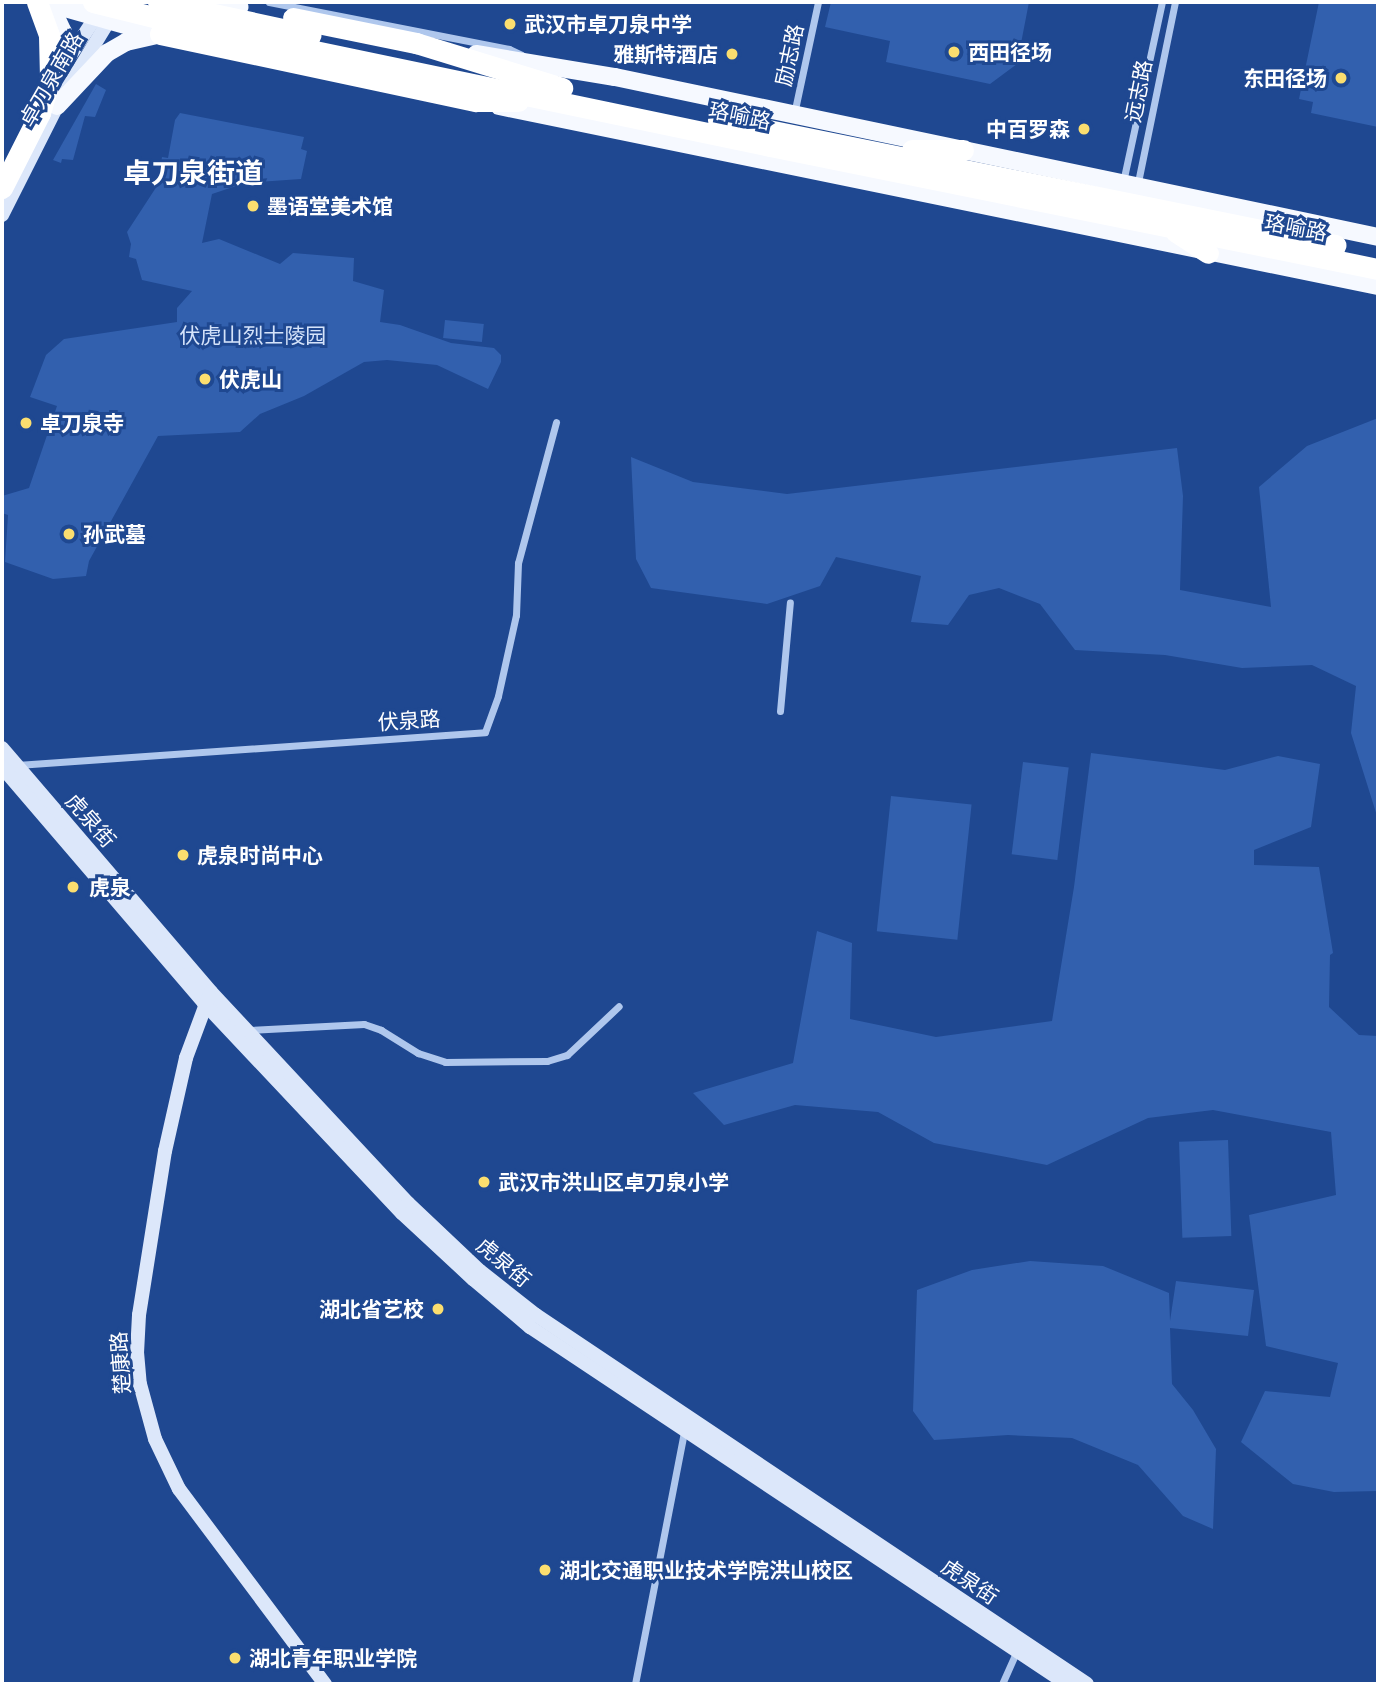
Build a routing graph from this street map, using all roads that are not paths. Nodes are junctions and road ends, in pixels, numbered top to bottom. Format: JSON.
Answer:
{"nodes":[{"id":1,"x":41,"y":2,"type":"edge"},
{"id":2,"x":106,"y":2,"type":"edge"},
{"id":3,"x":121,"y":2,"type":"edge"},
{"id":4,"x":158,"y":2,"type":"edge"},
{"id":5,"x":198,"y":2,"type":"edge"},
{"id":6,"x":205,"y":2,"type":"edge"},
{"id":7,"x":215,"y":2,"type":"edge"},
{"id":8,"x":269,"y":2,"type":"edge"},
{"id":9,"x":818,"y":2,"type":"edge"},
{"id":10,"x":1162,"y":2,"type":"edge"},
{"id":11,"x":1175,"y":2,"type":"edge"},
{"id":12,"x":234,"y":4,"type":"edge"},
{"id":13,"x":98,"y":14,"type":"edge"},
{"id":14,"x":160,"y":34,"type":"junction"},
{"id":15,"x":194,"y":41,"type":"junction"},
{"id":16,"x":274,"y":42,"type":"junction"},
{"id":17,"x":416,"y":43,"type":"junction"},
{"id":18,"x":534,"y":64,"type":"junction"},
{"id":19,"x":61,"y":70,"type":"junction"},
{"id":20,"x":565,"y":95,"type":"junction"},
{"id":21,"x":475,"y":101,"type":"junction"},
{"id":22,"x":57,"y":106,"type":"junction"},
{"id":23,"x":794,"y":116,"type":"junction"},
{"id":24,"x":857,"y":149,"type":"junction"},
{"id":25,"x":962,"y":150,"type":"junction"},
{"id":26,"x":2,"y":182,"type":"edge"},
{"id":27,"x":1130,"y":187,"type":"junction"},
{"id":28,"x":2,"y":215,"type":"edge"},
{"id":29,"x":1163,"y":218,"type":"junction"},
{"id":30,"x":1378,"y":237,"type":"edge"},
{"id":31,"x":1208,"y":253,"type":"junction"},
{"id":32,"x":1378,"y":254,"type":"edge"},
{"id":33,"x":1378,"y":269,"type":"edge"},
{"id":34,"x":1378,"y":286,"type":"edge"},
{"id":35,"x":556,"y":422,"type":"dead end"},
{"id":36,"x":790,"y":602,"type":"dead end"},
{"id":37,"x":780,"y":711,"type":"dead end"},
{"id":38,"x":2,"y":748,"type":"edge"},
{"id":39,"x":9,"y":766,"type":"edge"},
{"id":40,"x":208,"y":998,"type":"junction"},
{"id":41,"x":619,"y":1006,"type":"dead end"},
{"id":42,"x":249,"y":1030,"type":"junction"},
{"id":43,"x":684,"y":1429,"type":"junction"},
{"id":44,"x":1020,"y":1647,"type":"junction"},
{"id":45,"x":325,"y":1684,"type":"edge"},
{"id":46,"x":635,"y":1684,"type":"edge"},
{"id":47,"x":1002,"y":1684,"type":"edge"},
{"id":48,"x":1067,"y":1684,"type":"edge"},
{"id":49,"x":1087,"y":1684,"type":"edge"}],
"edges":[{"from":1,"to":13,"type":"main road"},
{"from":1,"to":19,"type":"main road"},
{"from":1,"to":26,"type":"highway"},
{"from":2,"to":13,"type":"main road","name":"卓刀泉南路"},
{"from":3,"to":13,"type":"main road","name":"卓刀泉南路"},
{"from":4,"to":20,"type":"highway","name":"珞喻路"},
{"from":5,"to":16,"type":"highway"},
{"from":6,"to":15,"type":"main road"},
{"from":7,"to":12,"type":"main road"},
{"from":8,"to":18,"type":"street"},
{"from":9,"to":23,"type":"street","name":"励志路"},
{"from":10,"to":27,"type":"street","name":"远志路"},
{"from":11,"to":27,"type":"street","name":"远志路"},
{"from":12,"to":17,"type":"highway"},
{"from":13,"to":14,"type":"main road"},
{"from":13,"to":16,"type":"highway","name":"珞喻路"},
{"from":13,"to":19,"type":"main road","name":"卓刀泉南路"},
{"from":13,"to":22,"type":"main road","name":"卓刀泉南路"},
{"from":14,"to":15,"type":"highway"},
{"from":14,"to":22,"type":"main road"},
{"from":15,"to":21,"type":"highway"},
{"from":16,"to":20,"type":"highway","name":"珞喻路"},
{"from":17,"to":18,"type":"main road"},
{"from":17,"to":20,"type":"highway"},
{"from":18,"to":23,"type":"main road"},
{"from":19,"to":26,"type":"main road","name":"卓刀泉南路"},
{"from":20,"to":21,"type":"highway"},
{"from":20,"to":24,"type":"highway","name":"珞喻路"},
{"from":20,"to":29,"type":"highway","name":"珞喻路"},
{"from":21,"to":31,"type":"main road"},
{"from":22,"to":28,"type":"main road","name":"卓刀泉南路"},
{"from":23,"to":25,"type":"main road"},
{"from":24,"to":25,"type":"highway"},
{"from":24,"to":29,"type":"highway","name":"珞喻路"},
{"from":25,"to":27,"type":"main road"},
{"from":27,"to":29,"type":"highway"},
{"from":27,"to":30,"type":"main road"},
{"from":29,"to":31,"type":"highway"},
{"from":29,"to":32,"type":"highway","name":"珞喻路"},
{"from":29,"to":33,"type":"highway","name":"珞喻路"},
{"from":31,"to":34,"type":"main road"},
{"from":35,"to":39,"type":"street","name":"伏泉路"},
{"from":36,"to":37,"type":"street"},
{"from":38,"to":39,"type":"main road","name":"虎泉街"},
{"from":39,"to":40,"type":"main road","name":"虎泉街"},
{"from":40,"to":42,"type":"main road","name":"虎泉街"},
{"from":40,"to":43,"type":"main road","name":"虎泉街"},
{"from":40,"to":45,"type":"main road","name":"楚康路"},
{"from":41,"to":42,"type":"street"},
{"from":42,"to":44,"type":"main road","name":"虎泉街"},
{"from":43,"to":44,"type":"main road","name":"虎泉街"},
{"from":43,"to":46,"type":"street"},
{"from":44,"to":47,"type":"street"},
{"from":44,"to":48,"type":"main road","name":"虎泉街"},
{"from":44,"to":49,"type":"main road","name":"虎泉街"}]}
